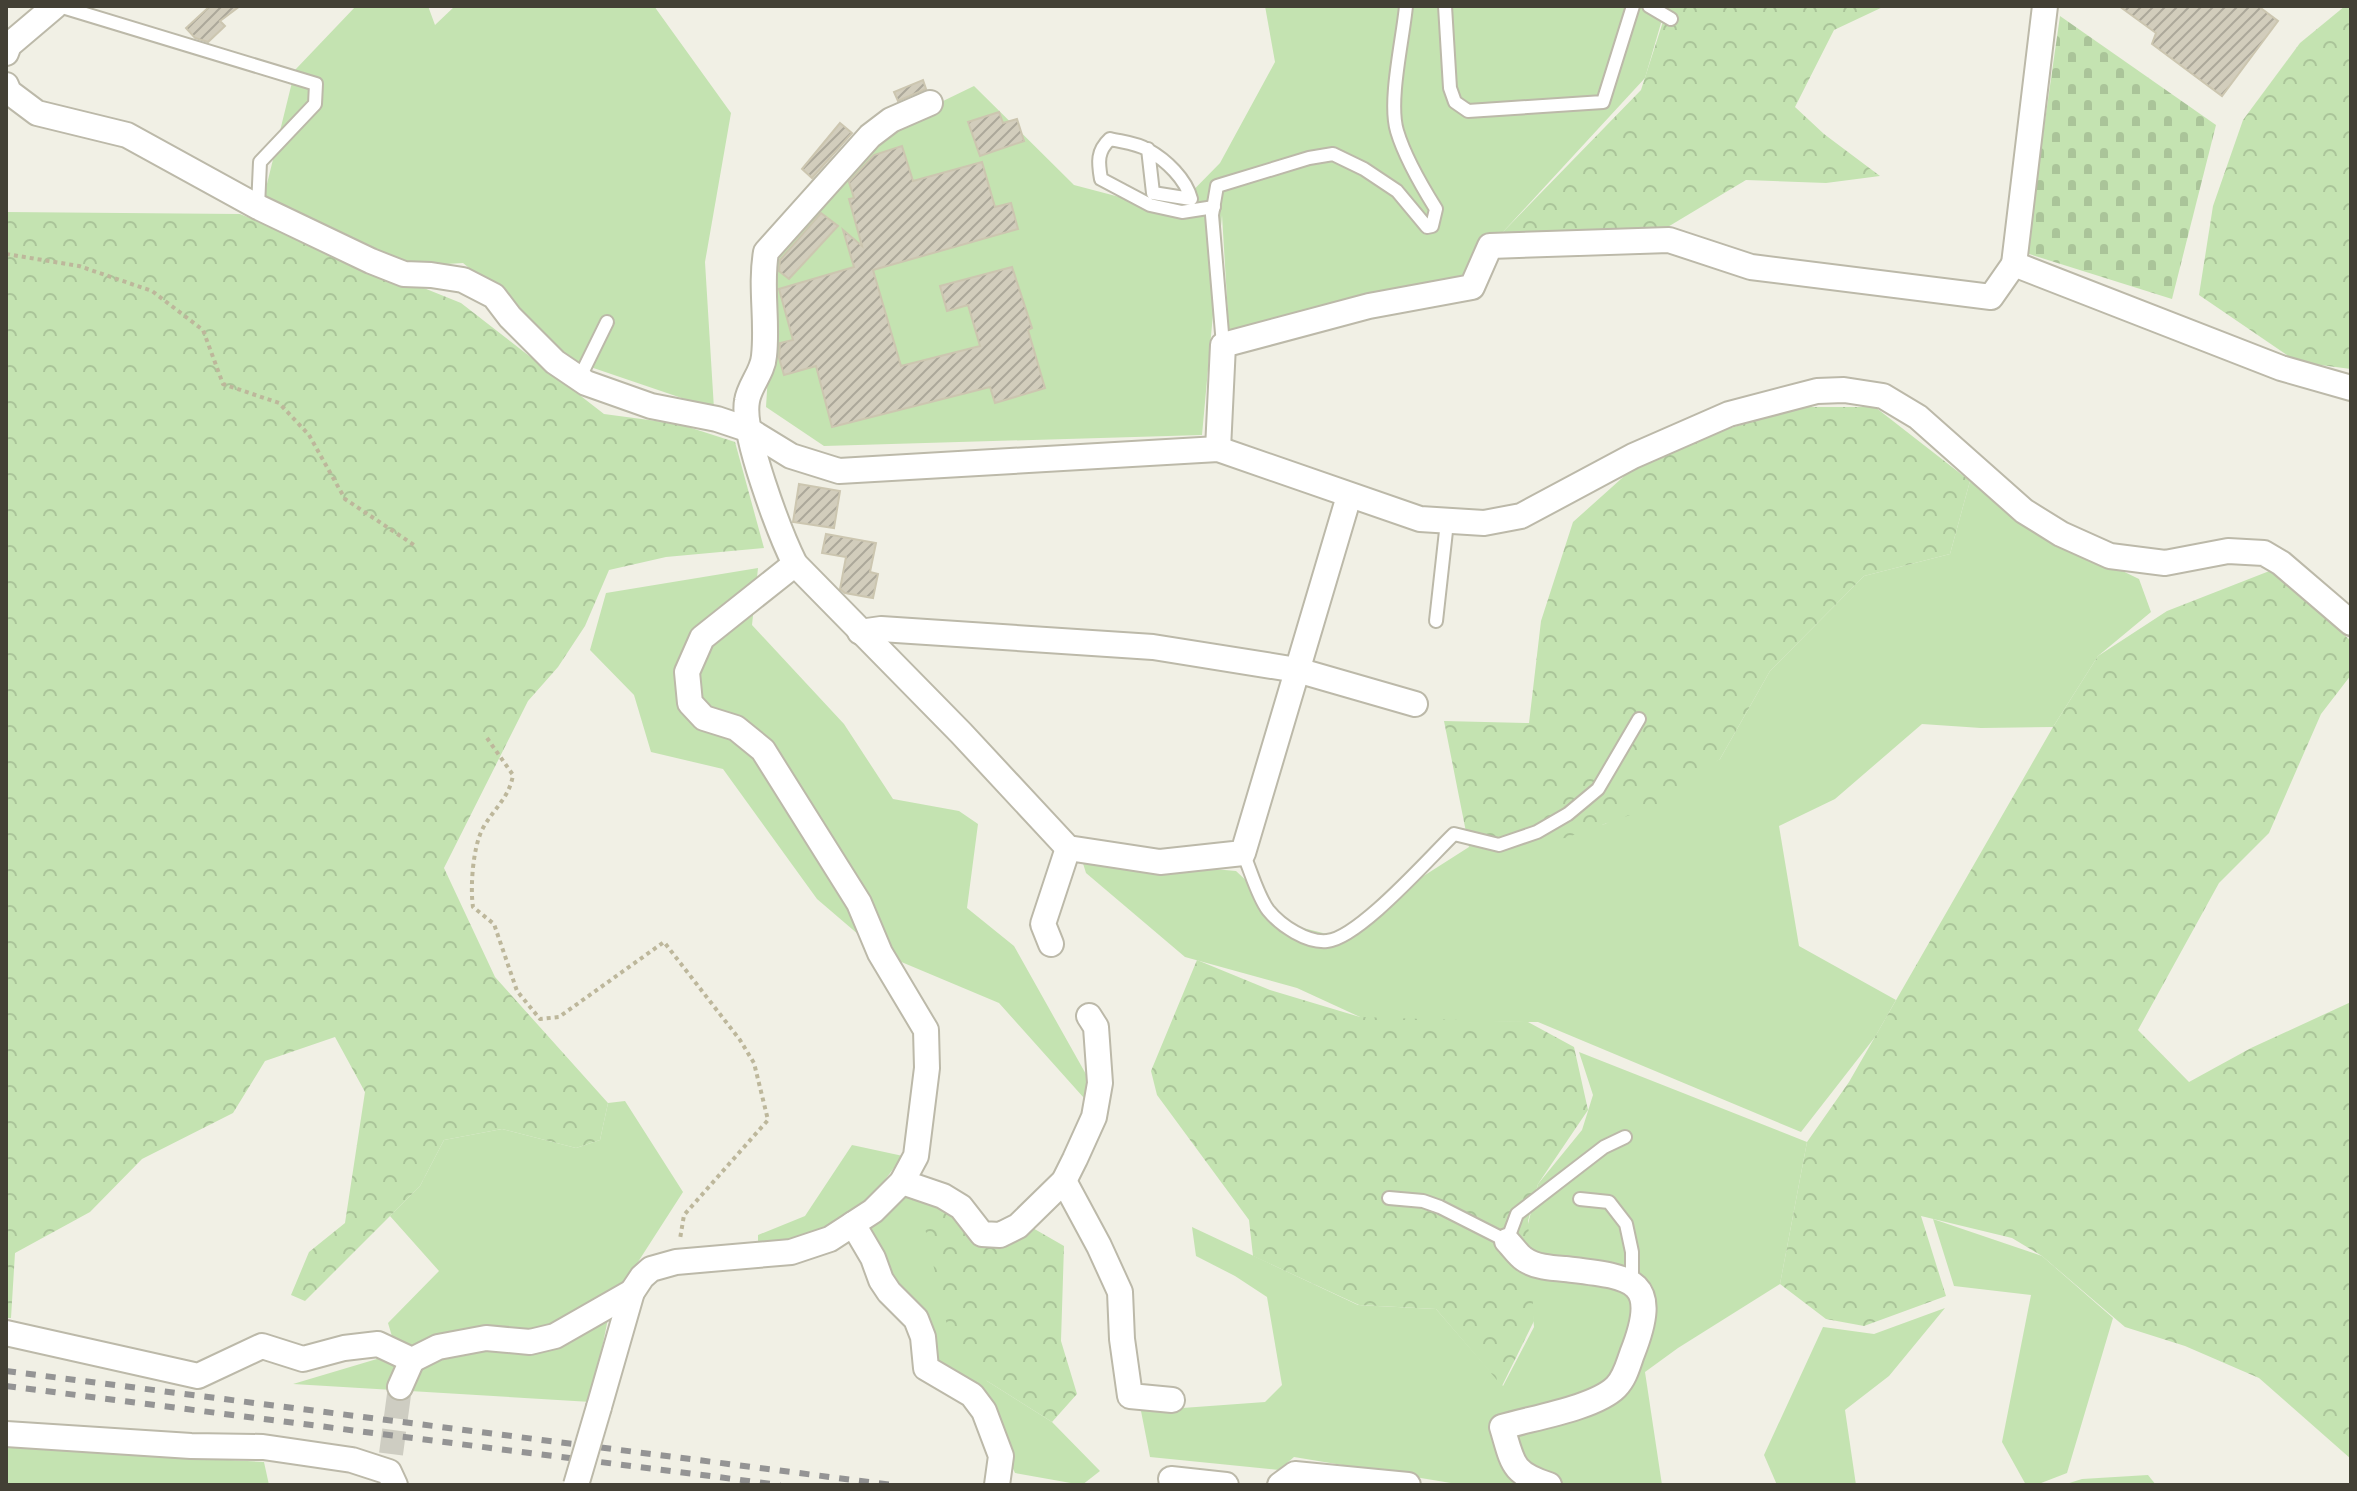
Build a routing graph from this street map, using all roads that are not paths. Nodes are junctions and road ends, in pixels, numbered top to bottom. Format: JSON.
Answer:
{"nodes":[{"id":1,"x":57,"y":6,"type":"edge"},
{"id":2,"x":1406,"y":6,"type":"edge"},
{"id":3,"x":1445,"y":6,"type":"edge"},
{"id":4,"x":1633,"y":6,"type":"edge"},
{"id":5,"x":1649,"y":6,"type":"edge"},
{"id":6,"x":2045,"y":6,"type":"edge"},
{"id":7,"x":1671,"y":19,"type":"dead end"},
{"id":8,"x":6,"y":53,"type":"edge"},
{"id":9,"x":6,"y":85,"type":"edge"},
{"id":10,"x":930,"y":103,"type":"dead end"},
{"id":11,"x":1148,"y":149,"type":"junction"},
{"id":12,"x":1152,"y":199,"type":"junction"},
{"id":13,"x":258,"y":207,"type":"junction"},
{"id":14,"x":1214,"y":207,"type":"junction"},
{"id":15,"x":2014,"y":264,"type":"junction"},
{"id":16,"x":607,"y":322,"type":"dead end"},
{"id":17,"x":1223,"y":345,"type":"junction"},
{"id":18,"x":579,"y":379,"type":"junction"},
{"id":19,"x":2351,"y":388,"type":"edge"},
{"id":20,"x":747,"y":429,"type":"junction"},
{"id":21,"x":1218,"y":449,"type":"junction"},
{"id":22,"x":1349,"y":496,"type":"junction"},
{"id":23,"x":1447,"y":522,"type":"junction"},
{"id":24,"x":795,"y":564,"type":"junction"},
{"id":25,"x":1436,"y":621,"type":"dead end"},
{"id":26,"x":2351,"y":623,"type":"edge"},
{"id":27,"x":860,"y":632,"type":"junction"},
{"id":28,"x":1297,"y":670,"type":"junction"},
{"id":29,"x":1415,"y":704,"type":"dead end"},
{"id":30,"x":1639,"y":719,"type":"dead end"},
{"id":31,"x":1068,"y":848,"type":"junction"},
{"id":32,"x":1243,"y":853,"type":"junction"},
{"id":33,"x":1051,"y":944,"type":"dead end"},
{"id":34,"x":1089,"y":1016,"type":"dead end"},
{"id":35,"x":1625,"y":1137,"type":"dead end"},
{"id":36,"x":1064,"y":1181,"type":"junction"},
{"id":37,"x":902,"y":1182,"type":"junction"},
{"id":38,"x":1389,"y":1198,"type":"dead end"},
{"id":39,"x":1580,"y":1199,"type":"dead end"},
{"id":40,"x":853,"y":1224,"type":"junction"},
{"id":41,"x":1507,"y":1241,"type":"junction"},
{"id":42,"x":1632,"y":1282,"type":"junction"},
{"id":43,"x":632,"y":1292,"type":"junction"},
{"id":44,"x":6,"y":1333,"type":"edge"},
{"id":45,"x":412,"y":1360,"type":"junction"},
{"id":46,"x":400,"y":1387,"type":"tunnel mouth"},
{"id":47,"x":1172,"y":1400,"type":"dead end"},
{"id":48,"x":6,"y":1434,"type":"edge"},
{"id":49,"x":392,"y":1470,"type":"edge"},
{"id":50,"x":1171,"y":1479,"type":"dead end"},
{"id":51,"x":576,"y":1485,"type":"edge"},
{"id":52,"x":997,"y":1485,"type":"edge"},
{"id":53,"x":1226,"y":1485,"type":"edge"},
{"id":54,"x":1280,"y":1485,"type":"edge"},
{"id":55,"x":1408,"y":1485,"type":"edge"},
{"id":56,"x":1549,"y":1485,"type":"edge"}],
"edges":[{"from":1,"to":8,"type":"street"},
{"from":1,"to":13,"type":"lane"},
{"from":2,"to":14,"type":"lane"},
{"from":3,"to":4,"type":"lane"},
{"from":5,"to":7,"type":"lane"},
{"from":6,"to":15,"type":"street"},
{"from":9,"to":13,"type":"street"},
{"from":10,"to":20,"type":"street"},
{"from":11,"to":12,"type":"lane"},
{"from":11,"to":12,"type":"lane"},
{"from":11,"to":12,"type":"lane"},
{"from":12,"to":14,"type":"lane"},
{"from":13,"to":18,"type":"street"},
{"from":14,"to":17,"type":"lane"},
{"from":15,"to":17,"type":"street"},
{"from":15,"to":19,"type":"street"},
{"from":16,"to":18,"type":"lane"},
{"from":17,"to":21,"type":"street"},
{"from":18,"to":20,"type":"street"},
{"from":20,"to":21,"type":"street"},
{"from":20,"to":24,"type":"street"},
{"from":21,"to":22,"type":"street"},
{"from":22,"to":23,"type":"street"},
{"from":22,"to":28,"type":"street"},
{"from":23,"to":25,"type":"lane"},
{"from":23,"to":26,"type":"street"},
{"from":24,"to":27,"type":"street"},
{"from":24,"to":37,"type":"street"},
{"from":27,"to":28,"type":"street"},
{"from":27,"to":31,"type":"street"},
{"from":28,"to":29,"type":"street"},
{"from":28,"to":32,"type":"street"},
{"from":30,"to":32,"type":"lane"},
{"from":31,"to":32,"type":"street"},
{"from":31,"to":33,"type":"street"},
{"from":34,"to":36,"type":"street"},
{"from":35,"to":41,"type":"lane"},
{"from":36,"to":37,"type":"street"},
{"from":36,"to":47,"type":"street"},
{"from":37,"to":40,"type":"street"},
{"from":38,"to":41,"type":"lane"},
{"from":39,"to":42,"type":"lane"},
{"from":40,"to":43,"type":"street"},
{"from":40,"to":52,"type":"street"},
{"from":41,"to":42,"type":"street"},
{"from":42,"to":56,"type":"street"},
{"from":43,"to":45,"type":"street"},
{"from":43,"to":51,"type":"street","bridge":true},
{"from":44,"to":45,"type":"street"},
{"from":45,"to":46,"type":"street"},
{"from":48,"to":49,"type":"street"},
{"from":50,"to":53,"type":"street"},
{"from":54,"to":55,"type":"street"}]}
